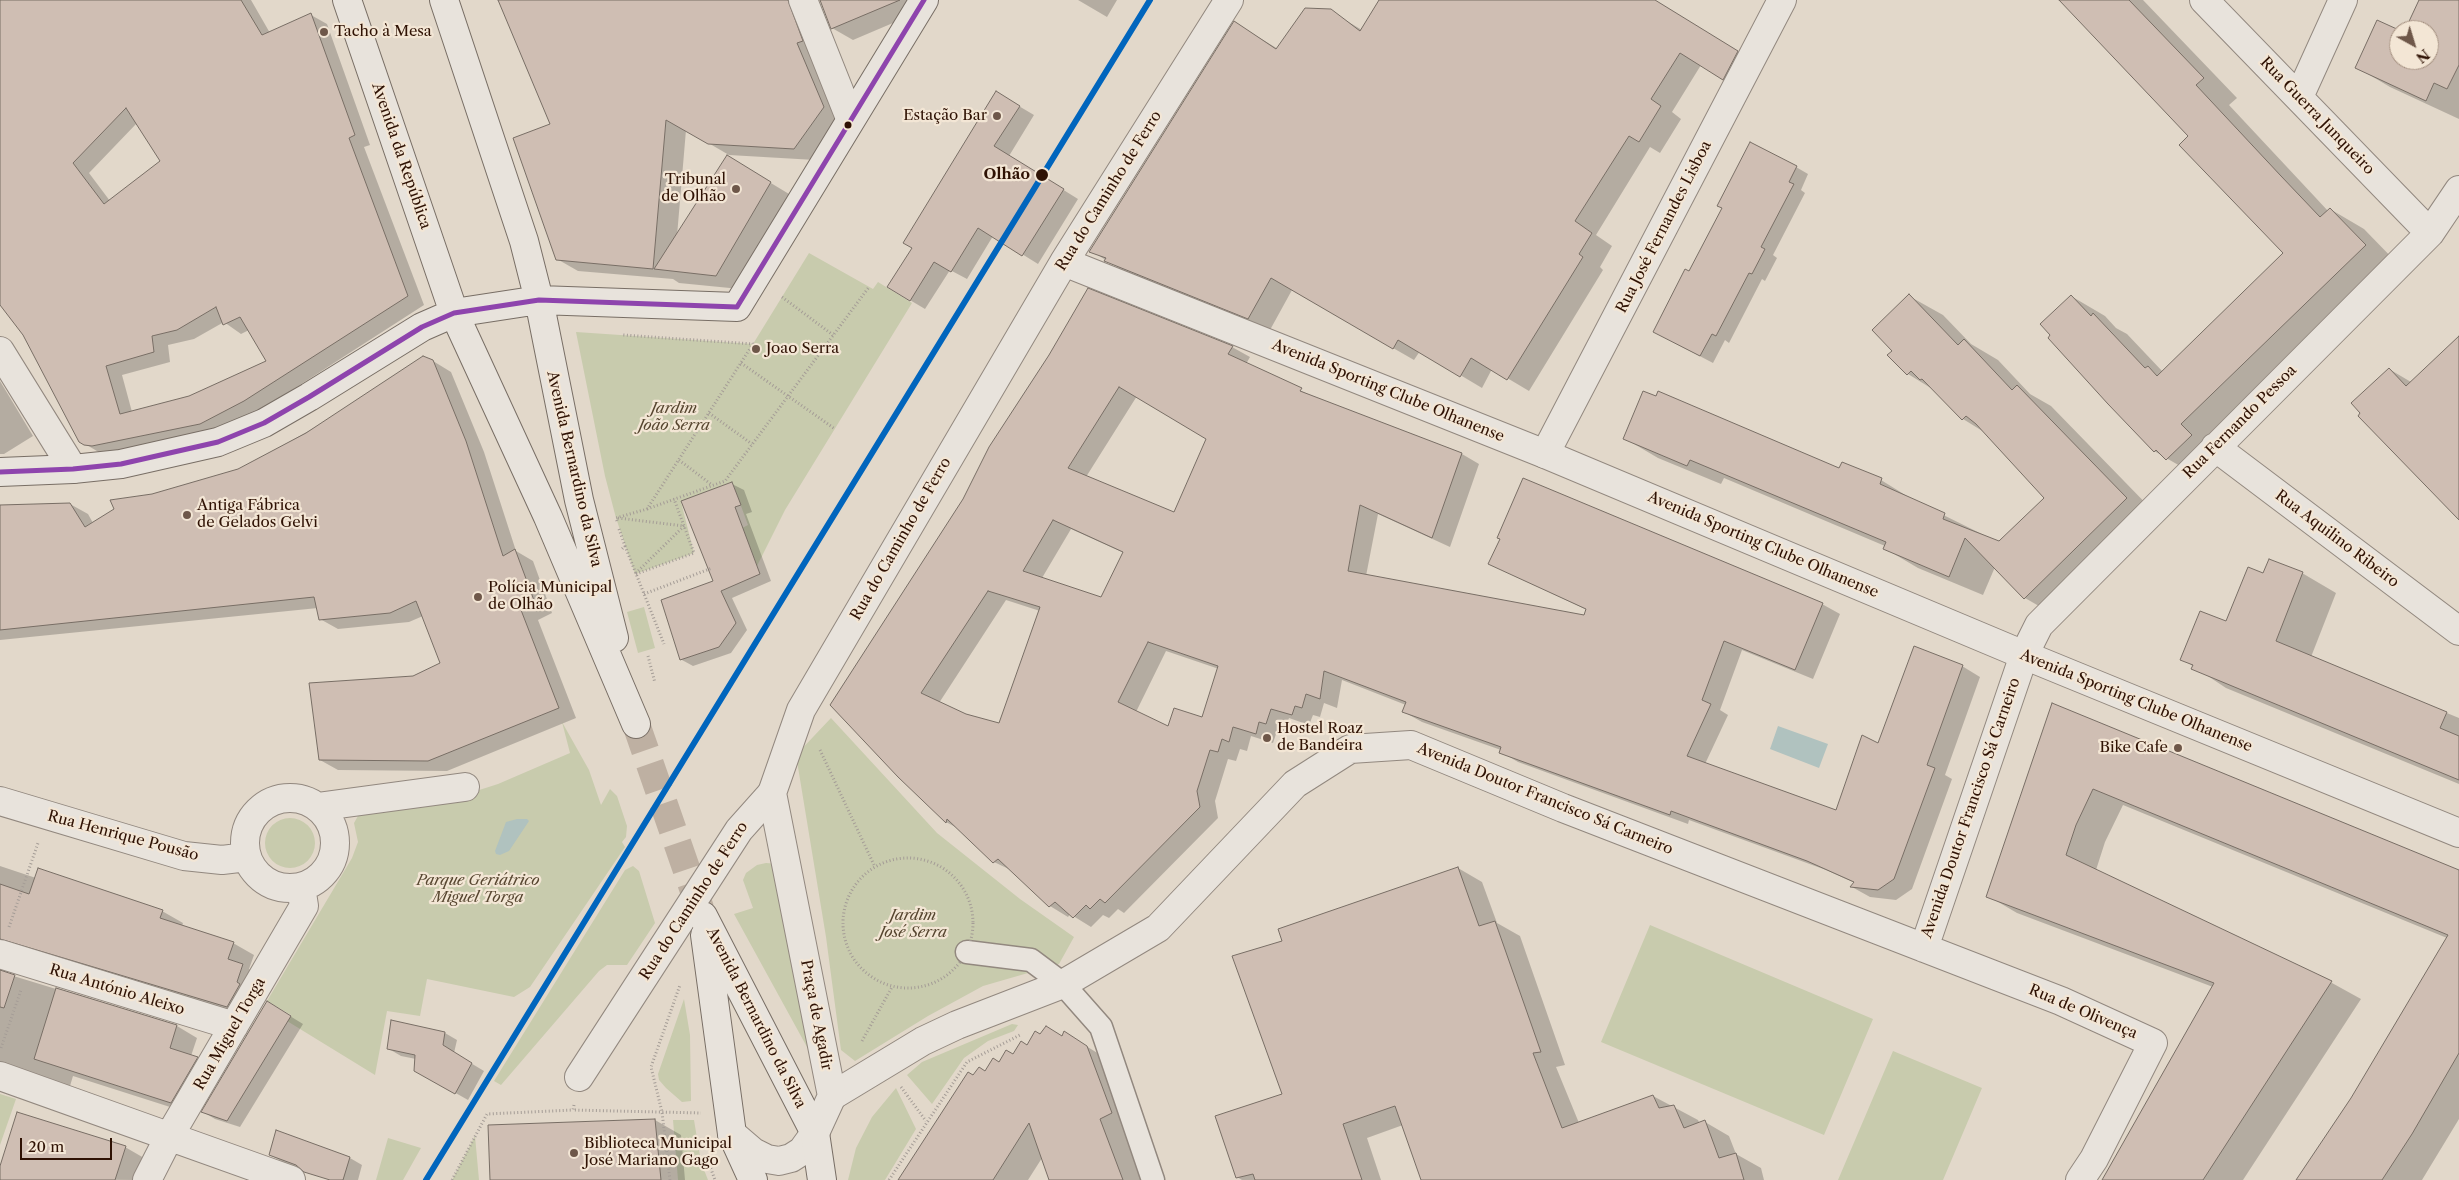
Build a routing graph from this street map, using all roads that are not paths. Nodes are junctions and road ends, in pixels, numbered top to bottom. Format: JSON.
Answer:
{"nodes":[{"id":1,"x":347,"y":0,"type":"edge"},
{"id":2,"x":444,"y":0,"type":"edge"},
{"id":3,"x":803,"y":0,"type":"edge"},
{"id":4,"x":924,"y":0,"type":"edge"},
{"id":5,"x":1229,"y":0,"type":"edge"},
{"id":6,"x":1782,"y":0,"type":"edge"},
{"id":7,"x":2204,"y":0,"type":"edge"},
{"id":8,"x":2343,"y":0,"type":"edge"},
{"id":9,"x":2299,"y":97,"type":"junction"},
{"id":10,"x":850,"y":118,"type":"junction"},
{"id":11,"x":2459,"y":190,"type":"edge"},
{"id":12,"x":2430,"y":233,"type":"junction"},
{"id":13,"x":1064,"y":262,"type":"junction"},
{"id":14,"x":539,"y":300,"type":"junction"},
{"id":15,"x":454,"y":313,"type":"junction"},
{"id":16,"x":0,"y":351,"type":"edge"},
{"id":17,"x":2215,"y":447,"type":"junction"},
{"id":18,"x":1545,"y":454,"type":"junction"},
{"id":19,"x":74,"y":469,"type":"junction"},
{"id":20,"x":0,"y":472,"type":"edge"},
{"id":21,"x":2459,"y":631,"type":"edge"},
{"id":22,"x":2024,"y":654,"type":"junction"},
{"id":23,"x":465,"y":787,"type":"dead end"},
{"id":24,"x":772,"y":793,"type":"junction"},
{"id":25,"x":0,"y":801,"type":"edge"},
{"id":26,"x":317,"y":807,"type":"junction"},
{"id":27,"x":2459,"y":833,"type":"edge"},
{"id":28,"x":247,"y":857,"type":"junction"},
{"id":29,"x":301,"y":887,"type":"junction"},
{"id":30,"x":3,"y":944,"type":"edge"},
{"id":31,"x":1924,"y":948,"type":"junction"},
{"id":32,"x":967,"y":952,"type":"road end"},
{"id":33,"x":1063,"y":984,"type":"junction"},
{"id":34,"x":234,"y":1026,"type":"junction"},
{"id":35,"x":0,"y":1076,"type":"edge"},
{"id":36,"x":579,"y":1077,"type":"road end"},
{"id":37,"x":832,"y":1096,"type":"junction"},
{"id":38,"x":730,"y":1124,"type":"junction"},
{"id":39,"x":815,"y":1133,"type":"junction"},
{"id":40,"x":170,"y":1135,"type":"junction"},
{"id":41,"x":147,"y":1180,"type":"edge"},
{"id":42,"x":291,"y":1180,"type":"edge"},
{"id":43,"x":753,"y":1180,"type":"edge"},
{"id":44,"x":822,"y":1180,"type":"edge"},
{"id":45,"x":1153,"y":1180,"type":"edge"},
{"id":46,"x":2080,"y":1180,"type":"edge"}],
"edges":[{"from":1,"to":15,"type":"street","name":"Avenida da República"},
{"from":2,"to":14,"type":"street"},
{"from":3,"to":10,"type":"street"},
{"from":4,"to":10,"type":"street"},
{"from":5,"to":13,"type":"street","name":"Rua do Caminho de Ferro"},
{"from":6,"to":18,"type":"street","name":"Rua José Fernandes Lisboa"},
{"from":7,"to":9,"type":"street","name":"Rua Guerra Junqueiro"},
{"from":8,"to":9,"type":"street"},
{"from":9,"to":12,"type":"street","name":"Rua Guerra Junqueiro"},
{"from":10,"to":14,"type":"street"},
{"from":11,"to":12,"type":"street","name":"Rua Fernando Pessoa"},
{"from":12,"to":17,"type":"street","name":"Rua Fernando Pessoa"},
{"from":13,"to":18,"type":"street","name":"Avenida Sporting Clube Olhanense"},
{"from":13,"to":24,"type":"street","name":"Rua do Caminho de Ferro"},
{"from":14,"to":15,"type":"street"},
{"from":14,"to":15,"type":"street","name":"Avenida Bernardino da Silva"},
{"from":15,"to":19,"type":"street"},
{"from":16,"to":19,"type":"street"},
{"from":17,"to":21,"type":"street","name":"Rua Aquilino Ribeiro"},
{"from":17,"to":22,"type":"street","name":"Rua Fernando Pessoa"},
{"from":18,"to":22,"type":"street","name":"Avenida Sporting Clube Olhanense"},
{"from":19,"to":20,"type":"street"},
{"from":22,"to":27,"type":"street","name":"Avenida Sporting Clube Olhanense"},
{"from":22,"to":31,"type":"street","name":"Avenida Doutor Francisco Sá Carneiro"},
{"from":23,"to":26,"type":"street"},
{"from":24,"to":36,"type":"street","name":"Rua do Caminho de Ferro"},
{"from":24,"to":37,"type":"street","name":"Praça de Agadir"},
{"from":25,"to":28,"type":"street","name":"Rua Henrique Pousão"},
{"from":26,"to":28,"type":"street"},
{"from":26,"to":29,"type":"street"},
{"from":28,"to":29,"type":"street"},
{"from":29,"to":34,"type":"street","name":"Rua Miguel Torga"},
{"from":30,"to":34,"type":"street","name":"Rua António Aleixo"},
{"from":31,"to":33,"type":"street","name":"Avenida Doutor Francisco Sá Carneiro"},
{"from":31,"to":46,"type":"street","name":"Rua de Olivença"},
{"from":32,"to":33,"type":"street"},
{"from":33,"to":37,"type":"street","name":"Avenida Doutor Francisco Sá Carneiro"},
{"from":33,"to":45,"type":"street"},
{"from":34,"to":40,"type":"street","name":"Rua Miguel Torga"},
{"from":35,"to":40,"type":"street"},
{"from":37,"to":39,"type":"street"},
{"from":38,"to":39,"type":"street"},
{"from":38,"to":39,"type":"street","name":"Avenida Bernardino da Silva"},
{"from":38,"to":43,"type":"street","name":"Avenida Bernardino da Silva"},
{"from":39,"to":44,"type":"street","name":"Avenida Bernardino da Silva"},
{"from":40,"to":41,"type":"street","name":"Rua Miguel Torga"},
{"from":40,"to":42,"type":"street"}]}
